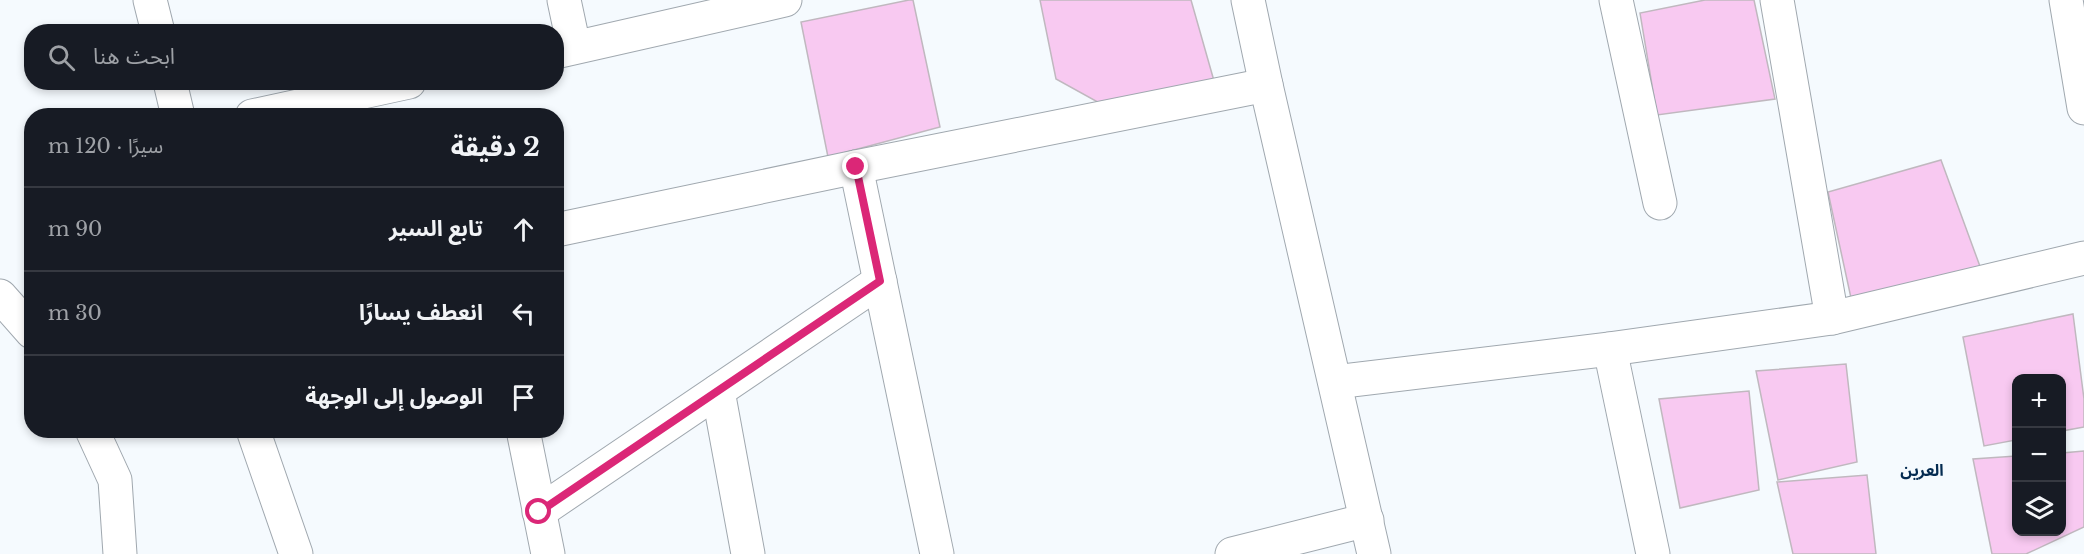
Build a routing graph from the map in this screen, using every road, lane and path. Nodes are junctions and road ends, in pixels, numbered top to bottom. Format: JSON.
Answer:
{"nodes":[{"id":1,"x":150,"y":0,"type":"edge"},
{"id":2,"x":564,"y":0,"type":"edge"},
{"id":3,"x":785,"y":0,"type":"edge"},
{"id":4,"x":1248,"y":0,"type":"edge"},
{"id":5,"x":1616,"y":0,"type":"edge"},
{"id":6,"x":1777,"y":0,"type":"edge"},
{"id":7,"x":2066,"y":0,"type":"edge"},
{"id":8,"x":156,"y":24,"type":"edge"},
{"id":9,"x":566,"y":50,"type":"edge"},
{"id":10,"x":1266,"y":85,"type":"junction"},
{"id":11,"x":172,"y":90,"type":"edge"},
{"id":12,"x":372,"y":90,"type":"edge"},
{"id":13,"x":2083,"y":102,"type":"edge"},
{"id":14,"x":176,"y":108,"type":"edge"},
{"id":15,"x":289,"y":108,"type":"edge"},
{"id":16,"x":856,"y":167,"type":"junction"},
{"id":17,"x":1660,"y":203,"type":"dead end"},
{"id":18,"x":564,"y":228,"type":"edge"},
{"id":19,"x":2084,"y":258,"type":"edge"},
{"id":20,"x":880,"y":281,"type":"junction"},
{"id":21,"x":0,"y":296,"type":"edge"},
{"id":22,"x":1832,"y":318,"type":"junction"},
{"id":23,"x":24,"y":323,"type":"edge"},
{"id":24,"x":1611,"y":349,"type":"junction"},
{"id":25,"x":1335,"y":382,"type":"junction"},
{"id":26,"x":718,"y":391,"type":"junction"},
{"id":27,"x":96,"y":438,"type":"edge"},
{"id":28,"x":256,"y":438,"type":"edge"},
{"id":29,"x":525,"y":438,"type":"edge"},
{"id":30,"x":539,"y":512,"type":"junction"},
{"id":31,"x":1367,"y":520,"type":"junction"},
{"id":32,"x":120,"y":554,"type":"edge"},
{"id":33,"x":296,"y":554,"type":"edge"},
{"id":34,"x":548,"y":554,"type":"edge"},
{"id":35,"x":748,"y":554,"type":"edge"},
{"id":36,"x":937,"y":554,"type":"edge"},
{"id":37,"x":1232,"y":554,"type":"edge"},
{"id":38,"x":1374,"y":554,"type":"edge"},
{"id":39,"x":1653,"y":554,"type":"edge"}],
"edges":[{"from":1,"to":8,"type":"street"},
{"from":2,"to":9,"type":"street"},
{"from":3,"to":9,"type":"street"},
{"from":4,"to":10,"type":"street"},
{"from":5,"to":17,"type":"street"},
{"from":6,"to":22,"type":"street"},
{"from":7,"to":13,"type":"street"},
{"from":10,"to":16,"type":"street"},
{"from":10,"to":25,"type":"street"},
{"from":11,"to":14,"type":"street"},
{"from":12,"to":15,"type":"street"},
{"from":16,"to":18,"type":"street"},
{"from":16,"to":20,"type":"street"},
{"from":19,"to":22,"type":"street"},
{"from":20,"to":26,"type":"street"},
{"from":20,"to":36,"type":"street"},
{"from":21,"to":23,"type":"street"},
{"from":22,"to":24,"type":"street"},
{"from":24,"to":25,"type":"street"},
{"from":24,"to":39,"type":"street"},
{"from":25,"to":31,"type":"street"},
{"from":26,"to":30,"type":"street"},
{"from":26,"to":35,"type":"street"},
{"from":27,"to":32,"type":"street"},
{"from":28,"to":33,"type":"street"},
{"from":29,"to":30,"type":"street"},
{"from":30,"to":34,"type":"street"},
{"from":31,"to":37,"type":"street"},
{"from":31,"to":38,"type":"street"}]}
